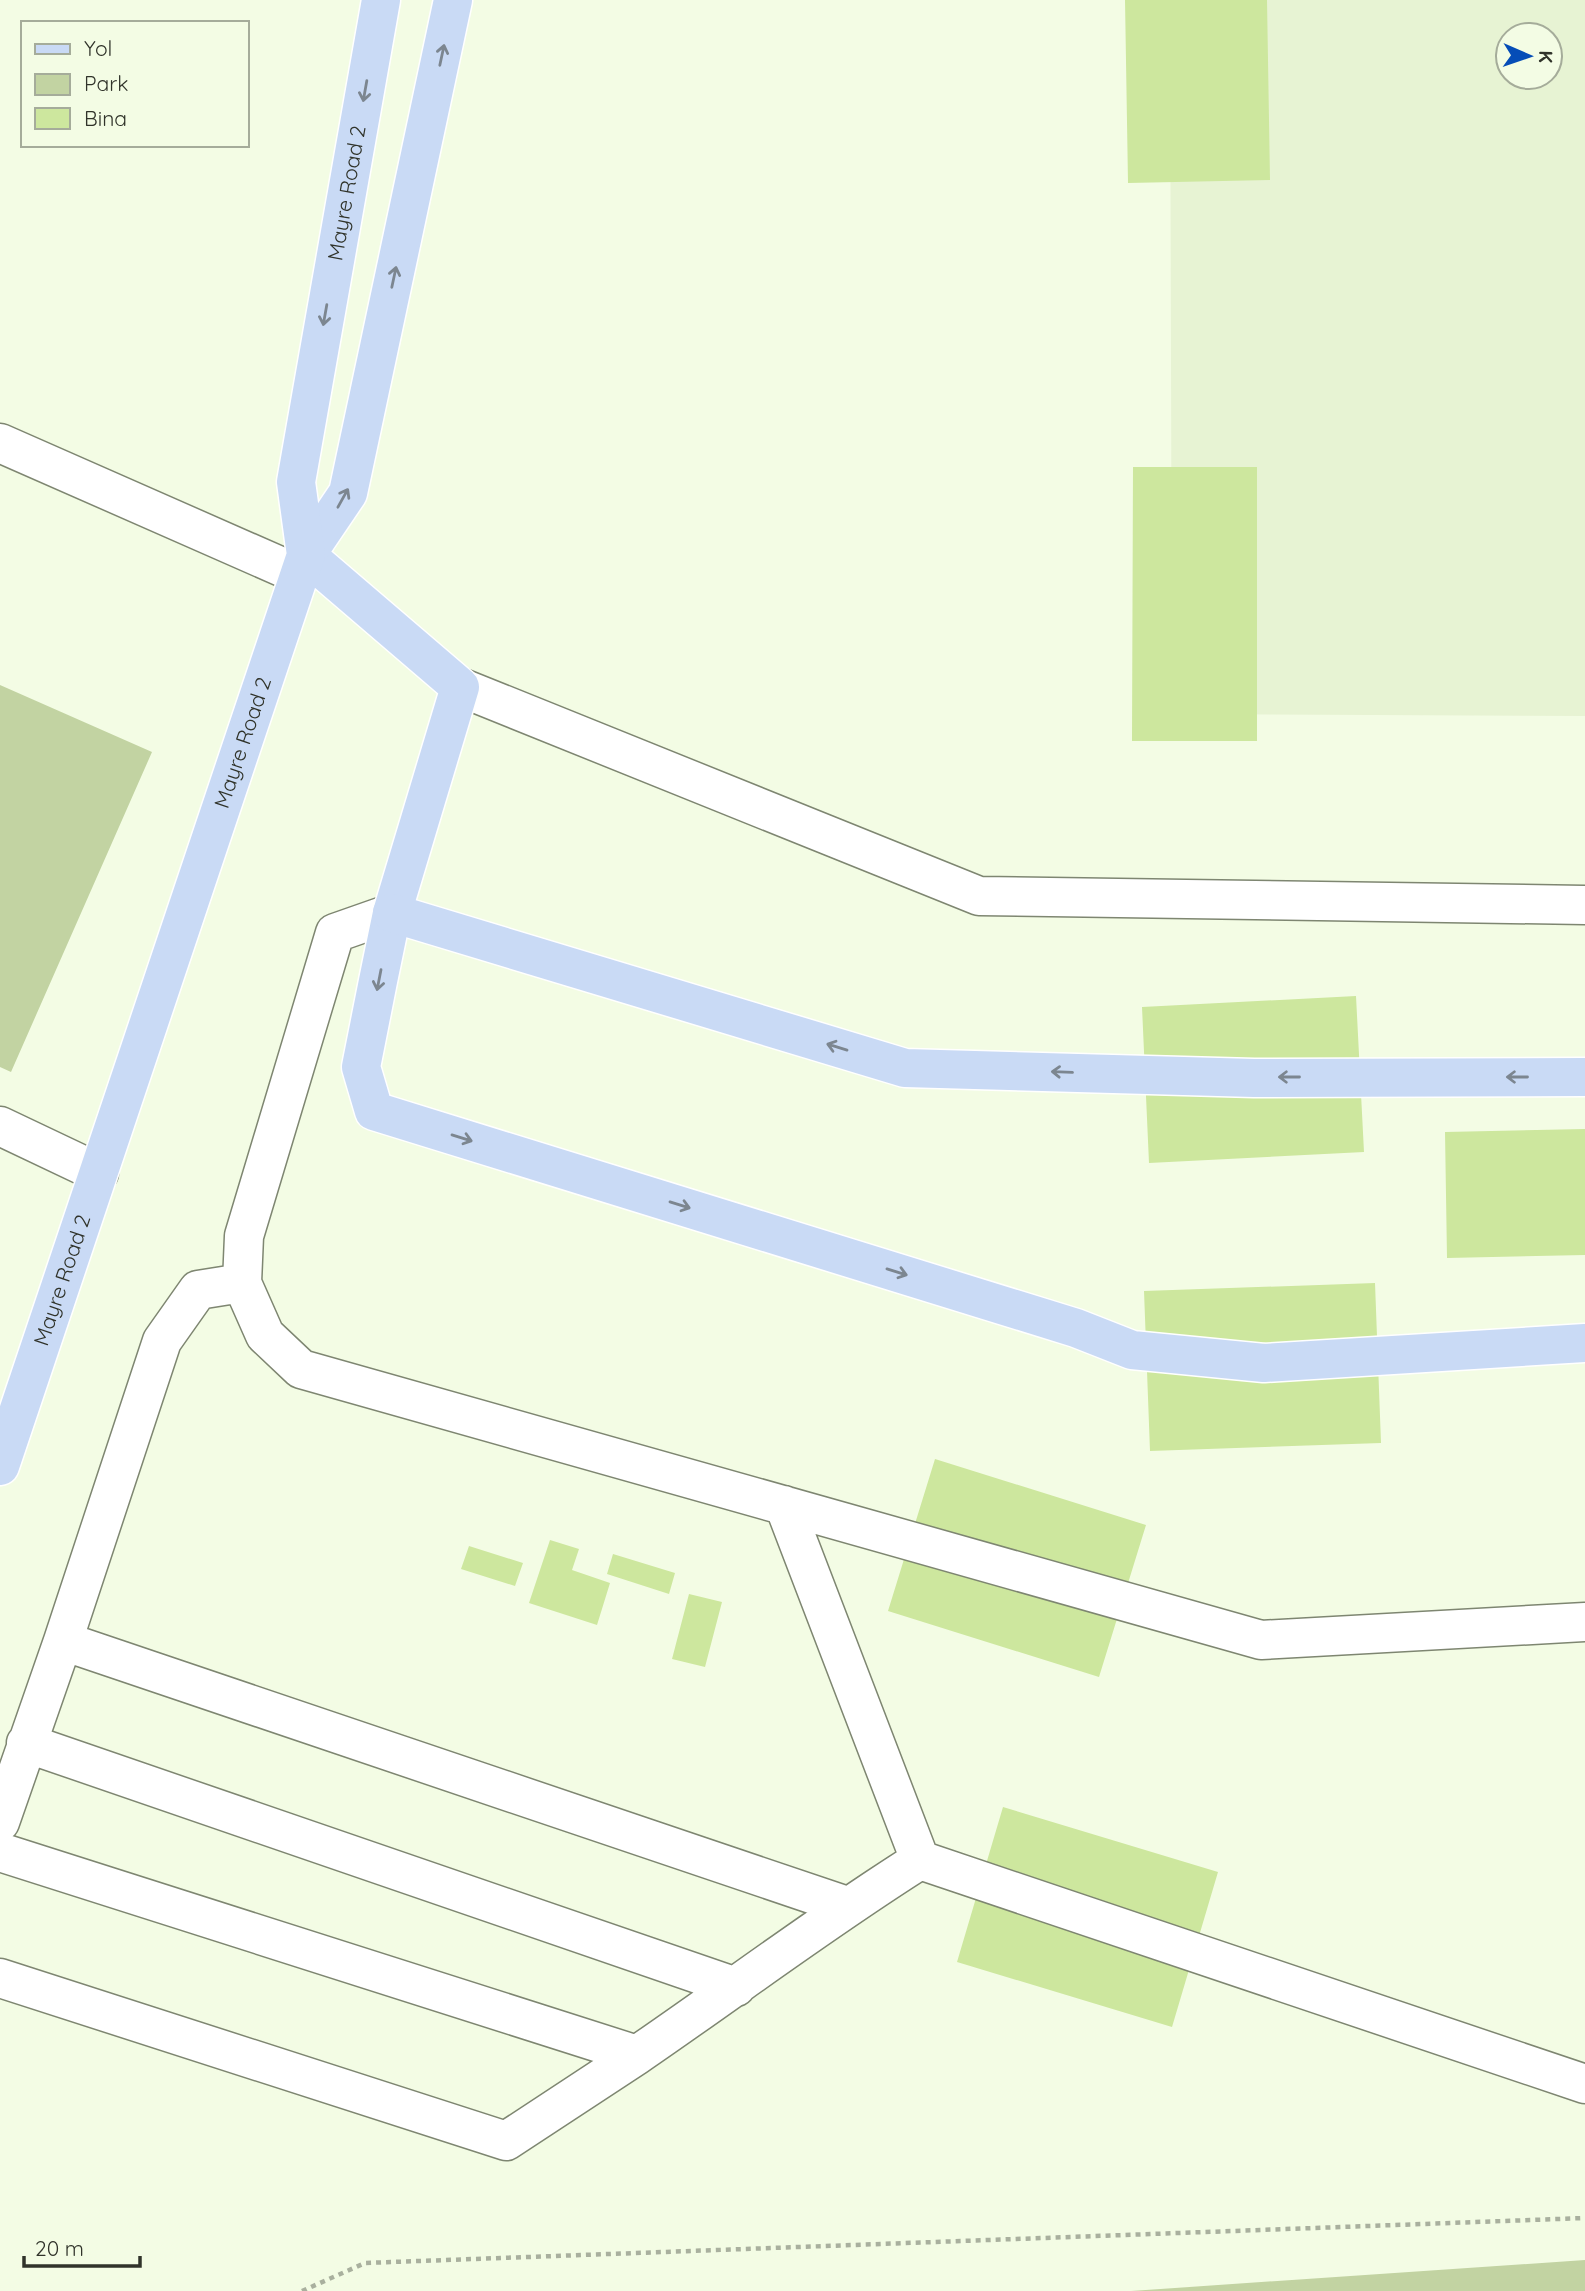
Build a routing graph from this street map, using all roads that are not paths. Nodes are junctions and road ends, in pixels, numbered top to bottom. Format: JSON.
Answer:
{"nodes":[{"id":1,"x":381,"y":0,"type":"edge"},
{"id":2,"x":453,"y":0,"type":"edge"},
{"id":3,"x":0,"y":443,"type":"edge"},
{"id":4,"x":303,"y":565,"type":"junction"},
{"id":5,"x":460,"y":687,"type":"junction"},
{"id":6,"x":1585,"y":905,"type":"edge"},
{"id":7,"x":392,"y":913,"type":"junction"},
{"id":8,"x":1585,"y":1077,"type":"edge"},
{"id":9,"x":0,"y":1126,"type":"edge"},
{"id":10,"x":99,"y":1173,"type":"junction"},
{"id":11,"x":242,"y":1283,"type":"junction"},
{"id":12,"x":1585,"y":1343,"type":"edge"},
{"id":13,"x":0,"y":1466,"type":"edge"},
{"id":14,"x":784,"y":1505,"type":"junction"},
{"id":15,"x":1585,"y":1622,"type":"edge"},
{"id":16,"x":63,"y":1642,"type":"junction"},
{"id":17,"x":26,"y":1744,"type":"junction"},
{"id":18,"x":0,"y":1822,"type":"edge"},
{"id":19,"x":0,"y":1852,"type":"edge"},
{"id":20,"x":920,"y":1860,"type":"junction"},
{"id":21,"x":847,"y":1906,"type":"junction"},
{"id":22,"x":0,"y":1979,"type":"edge"},
{"id":23,"x":736,"y":1987,"type":"junction"},
{"id":24,"x":637,"y":2055,"type":"junction"},
{"id":25,"x":1585,"y":2084,"type":"edge"}],
"edges":[{"from":1,"to":4,"type":"main road","name":"Mayre Road 2","one_way":true},
{"from":4,"to":2,"type":"main road","one_way":true},
{"from":3,"to":4,"type":"street"},
{"from":4,"to":5,"type":"main road"},
{"from":4,"to":10,"type":"main road","name":"Mayre Road 2"},
{"from":5,"to":6,"type":"street"},
{"from":5,"to":7,"type":"main road"},
{"from":8,"to":7,"type":"main road","one_way":true},
{"from":7,"to":11,"type":"street"},
{"from":7,"to":12,"type":"main road","one_way":true},
{"from":9,"to":10,"type":"street"},
{"from":10,"to":13,"type":"main road","name":"Mayre Road 2"},
{"from":11,"to":14,"type":"street"},
{"from":11,"to":16,"type":"street"},
{"from":14,"to":15,"type":"street"},
{"from":14,"to":20,"type":"street"},
{"from":16,"to":17,"type":"street"},
{"from":16,"to":21,"type":"street"},
{"from":17,"to":18,"type":"street"},
{"from":17,"to":23,"type":"street"},
{"from":19,"to":24,"type":"street"},
{"from":20,"to":21,"type":"street"},
{"from":20,"to":25,"type":"street"},
{"from":21,"to":23,"type":"street"},
{"from":22,"to":24,"type":"street"},
{"from":23,"to":24,"type":"street"}]}
